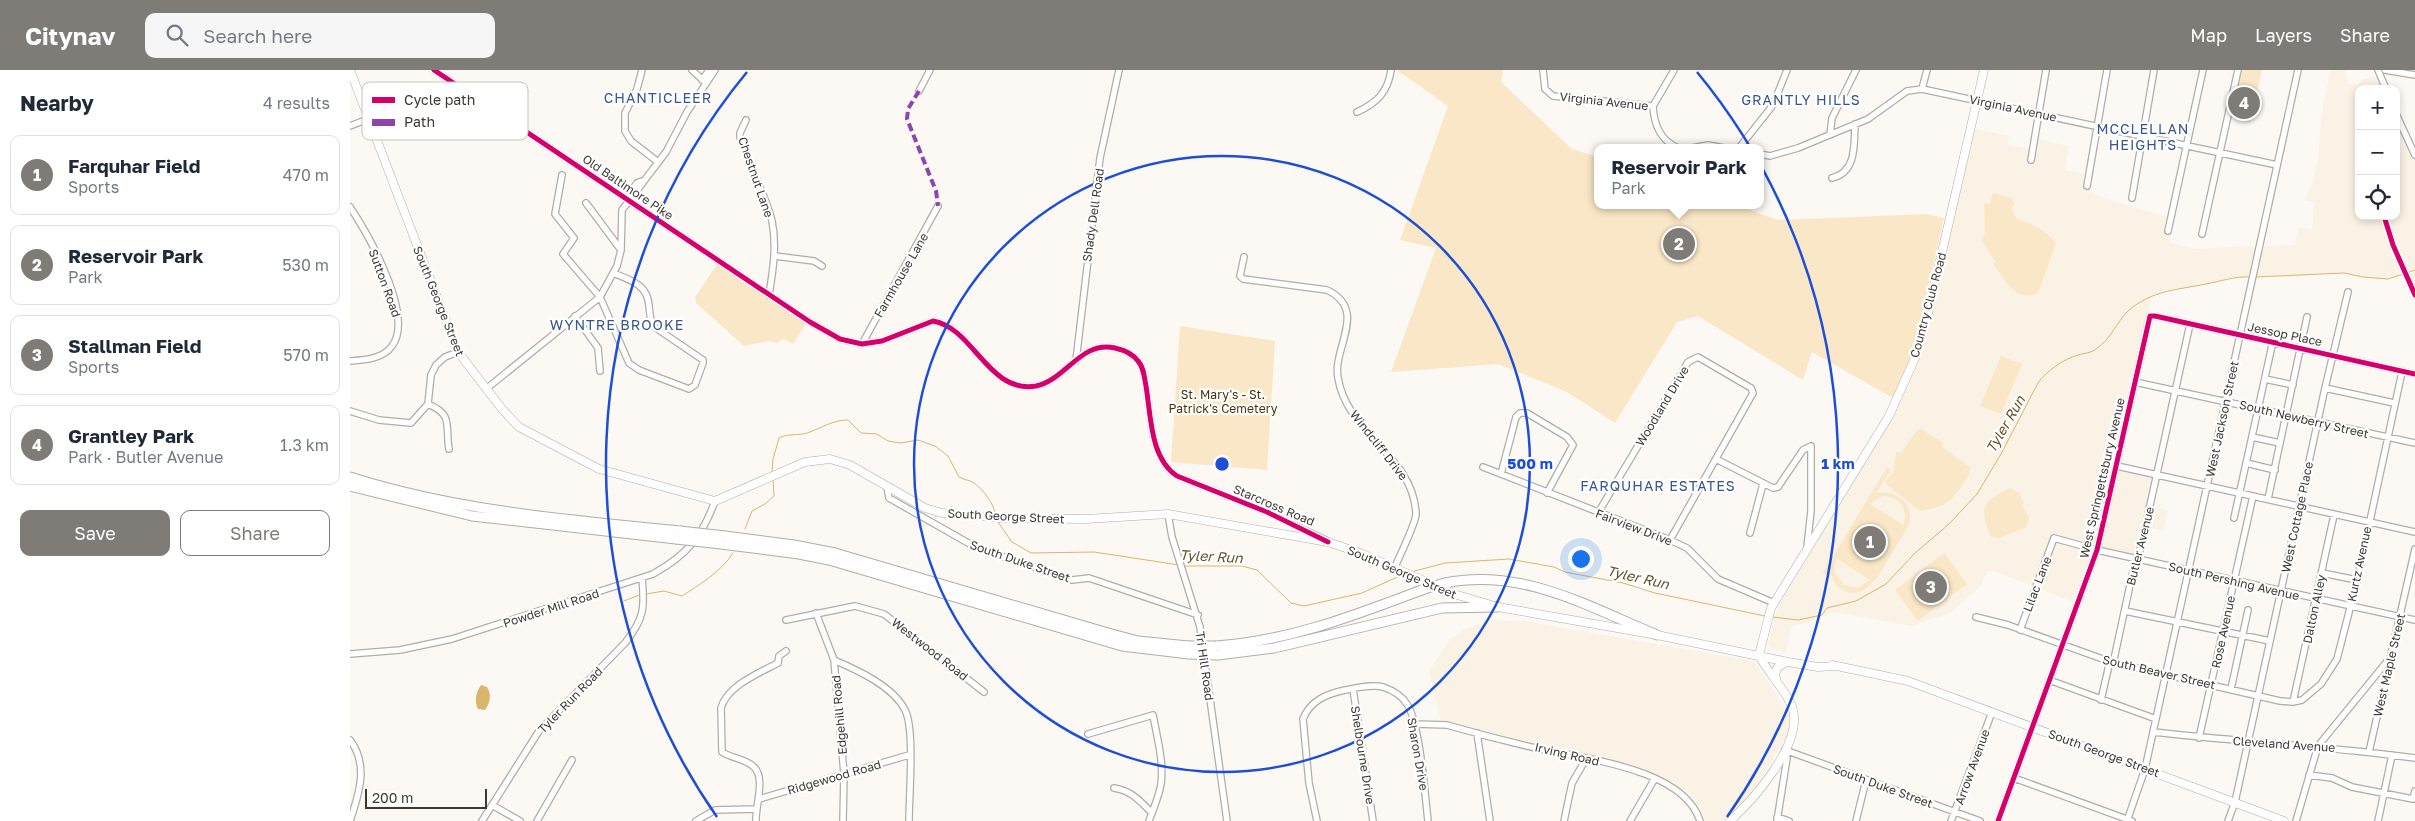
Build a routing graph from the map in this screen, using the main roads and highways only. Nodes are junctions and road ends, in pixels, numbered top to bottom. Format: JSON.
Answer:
{"nodes":[{"id":1,"x":350,"y":70,"type":"edge"},
{"id":2,"x":1984,"y":70,"type":"edge"},
{"id":3,"x":362,"y":103,"type":"edge"},
{"id":4,"x":376,"y":140,"type":"edge"},
{"id":5,"x":350,"y":477,"type":"edge"},
{"id":6,"x":350,"y":486,"type":"edge"},
{"id":7,"x":678,"y":535,"type":"junction"},
{"id":8,"x":1498,"y":607,"type":"junction"},
{"id":9,"x":1657,"y":635,"type":"junction"},
{"id":10,"x":1217,"y":650,"type":"junction"},
{"id":11,"x":1759,"y":655,"type":"junction"},
{"id":12,"x":1788,"y":662,"type":"junction"},
{"id":13,"x":1835,"y":666,"type":"junction"},
{"id":14,"x":1778,"y":686,"type":"junction"},
{"id":15,"x":1730,"y":821,"type":"edge"},
{"id":16,"x":2284,"y":821,"type":"edge"}],
"edges":[{"from":1,"to":3,"type":"main road","name":"South George Street"},
{"from":2,"to":11,"type":"main road","name":"Country Club Road"},
{"from":4,"to":8,"type":"main road","name":"South George Street"},
{"from":5,"to":7,"type":"highway"},
{"from":6,"to":7,"type":"highway"},
{"from":7,"to":10,"type":"highway","bridge":true},
{"from":8,"to":9,"type":"main road","name":"South George Street"},
{"from":8,"to":10,"type":"highway"},
{"from":9,"to":10,"type":"highway","bridge":true},
{"from":9,"to":11,"type":"main road","name":"South George Street"},
{"from":11,"to":12,"type":"main road","name":"South George Street"},
{"from":11,"to":13,"type":"main road","name":"South George Street"},
{"from":11,"to":14,"type":"main road"},
{"from":12,"to":13,"type":"main road","name":"South George Street"},
{"from":12,"to":14,"type":"main road"},
{"from":13,"to":16,"type":"main road","name":"South George Street"},
{"from":14,"to":15,"type":"main road"}]}
